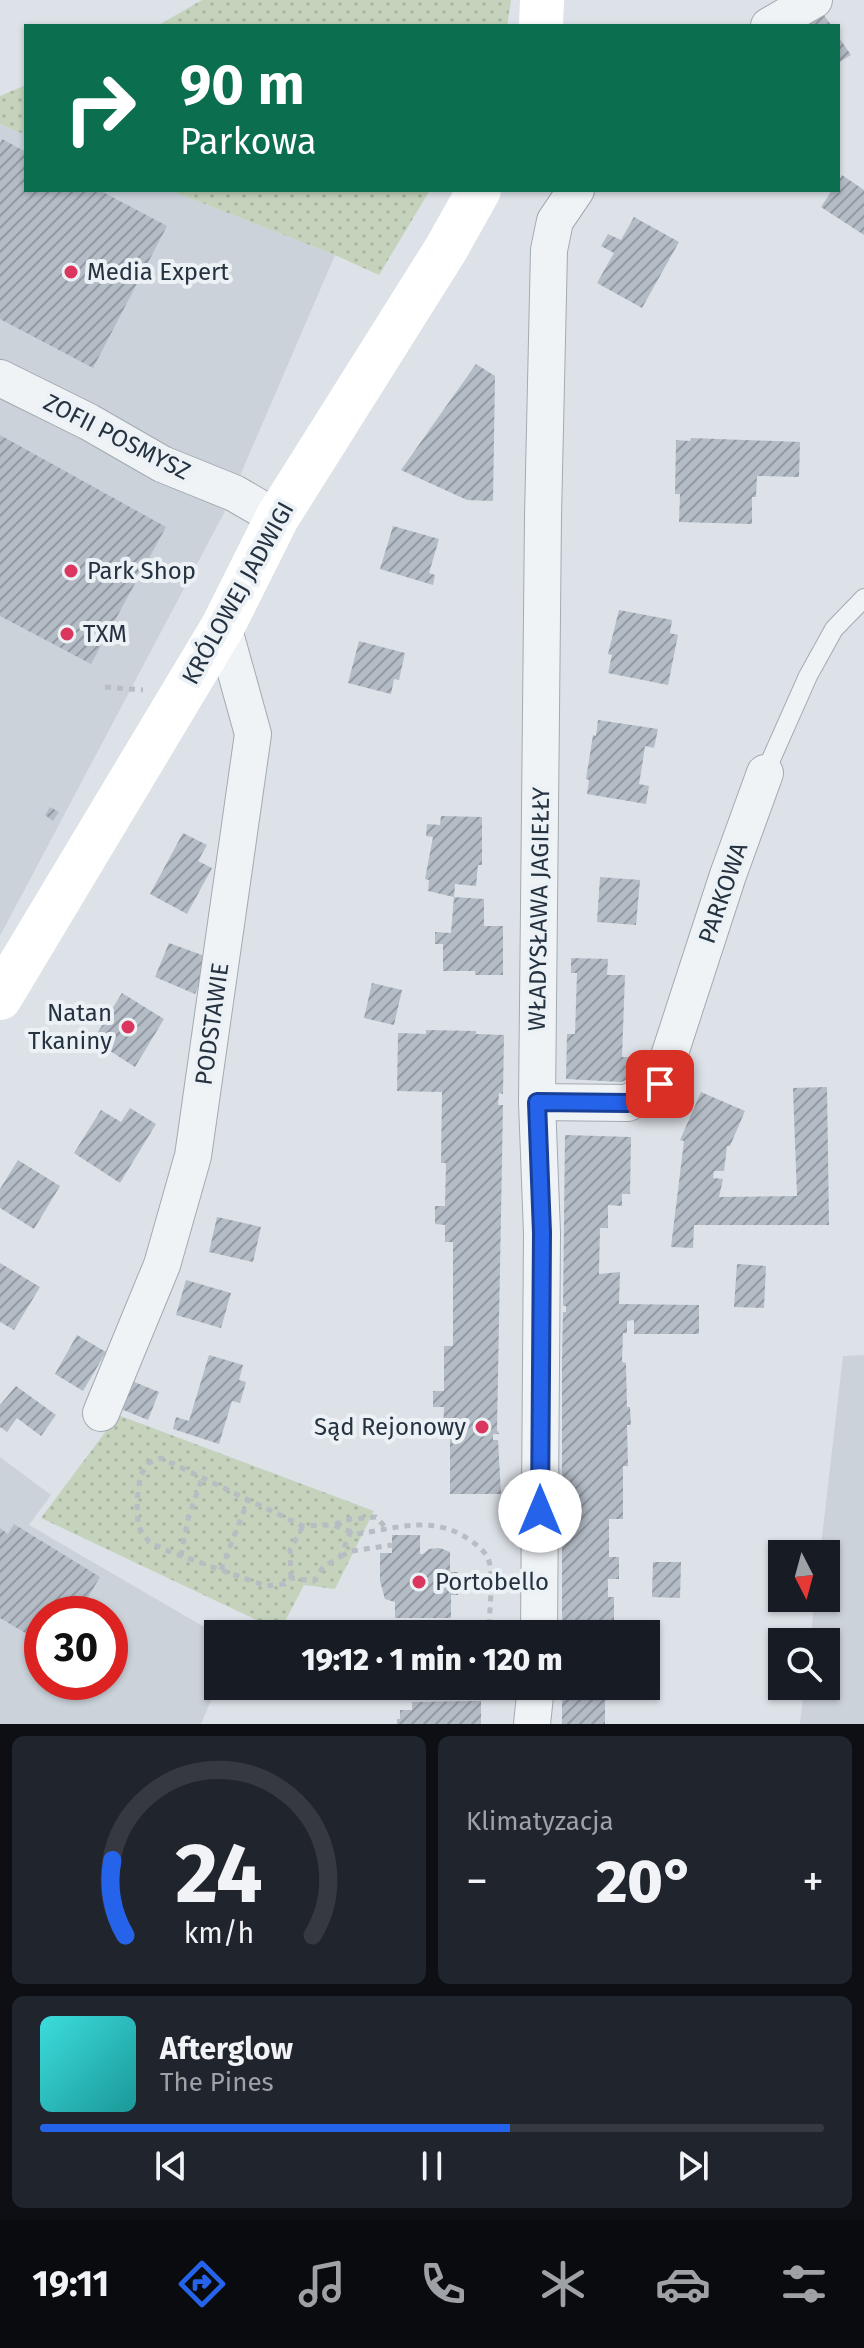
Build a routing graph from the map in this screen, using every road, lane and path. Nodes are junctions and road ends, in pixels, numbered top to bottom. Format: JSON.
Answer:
{"nodes":[{"id":1,"x":542,"y":0,"type":"edge"},
{"id":2,"x":814,"y":0,"type":"edge"},
{"id":3,"x":541,"y":24,"type":"edge"},
{"id":4,"x":772,"y":24,"type":"edge"},
{"id":5,"x":478,"y":192,"type":"edge"},
{"id":6,"x":575,"y":192,"type":"edge"},
{"id":7,"x":0,"y":378,"type":"edge"},
{"id":8,"x":277,"y":518,"type":"junction"},
{"id":9,"x":864,"y":598,"type":"edge"},
{"id":10,"x":223,"y":626,"type":"junction"},
{"id":11,"x":105,"y":687,"type":"dead end"},
{"id":12,"x":146,"y":690,"type":"dead end"},
{"id":13,"x":765,"y":773,"type":"joint"},
{"id":14,"x":0,"y":998,"type":"edge"},
{"id":15,"x":537,"y":1102,"type":"junction"},
{"id":16,"x":101,"y":1413,"type":"dead end"},
{"id":17,"x":202,"y":1478,"type":"junction"},
{"id":18,"x":248,"y":1500,"type":"junction"},
{"id":19,"x":333,"y":1525,"type":"junction"},
{"id":20,"x":303,"y":1526,"type":"junction"},
{"id":21,"x":388,"y":1529,"type":"junction"},
{"id":22,"x":351,"y":1531,"type":"junction"},
{"id":23,"x":392,"y":1545,"type":"dead end"},
{"id":24,"x":181,"y":1556,"type":"junction"},
{"id":25,"x":340,"y":1557,"type":"junction"},
{"id":26,"x":221,"y":1570,"type":"junction"},
{"id":27,"x":291,"y":1578,"type":"junction"},
{"id":28,"x":489,"y":1620,"type":"edge"},
{"id":29,"x":539,"y":1620,"type":"edge"},
{"id":30,"x":535,"y":1700,"type":"edge"},
{"id":31,"x":532,"y":1724,"type":"edge"}],
"edges":[{"from":1,"to":3,"type":"street"},
{"from":2,"to":4,"type":"street"},
{"from":5,"to":8,"type":"street","name":"KRÓLOWEJ JADWIGI"},
{"from":6,"to":15,"type":"street","name":"WŁADYSŁAWA JAGIEŁŁY"},
{"from":7,"to":8,"type":"street","name":"ZOFII POSMYSZ"},
{"from":8,"to":10,"type":"street","name":"KRÓLOWEJ JADWIGI"},
{"from":9,"to":13,"type":"lane","name":"PARKOWA"},
{"from":10,"to":14,"type":"street","name":"KRÓLOWEJ JADWIGI"},
{"from":10,"to":16,"type":"street","name":"PODSTAWIE"},
{"from":11,"to":12,"type":"path"},
{"from":13,"to":15,"type":"street","name":"PARKOWA"},
{"from":15,"to":29,"type":"street","name":"WŁADYSŁAWA JAGIEŁŁY"},
{"from":17,"to":18,"type":"path"},
{"from":17,"to":24,"type":"path"},
{"from":17,"to":24,"type":"path"},
{"from":18,"to":20,"type":"path"},
{"from":18,"to":26,"type":"path"},
{"from":19,"to":20,"type":"path"},
{"from":19,"to":21,"type":"path"},
{"from":19,"to":22,"type":"path"},
{"from":20,"to":27,"type":"path"},
{"from":21,"to":22,"type":"path"},
{"from":21,"to":28,"type":"path"},
{"from":22,"to":25,"type":"path"},
{"from":23,"to":25,"type":"path"},
{"from":24,"to":26,"type":"path"},
{"from":25,"to":27,"type":"path"},
{"from":26,"to":27,"type":"path"},
{"from":30,"to":31,"type":"street"}]}
